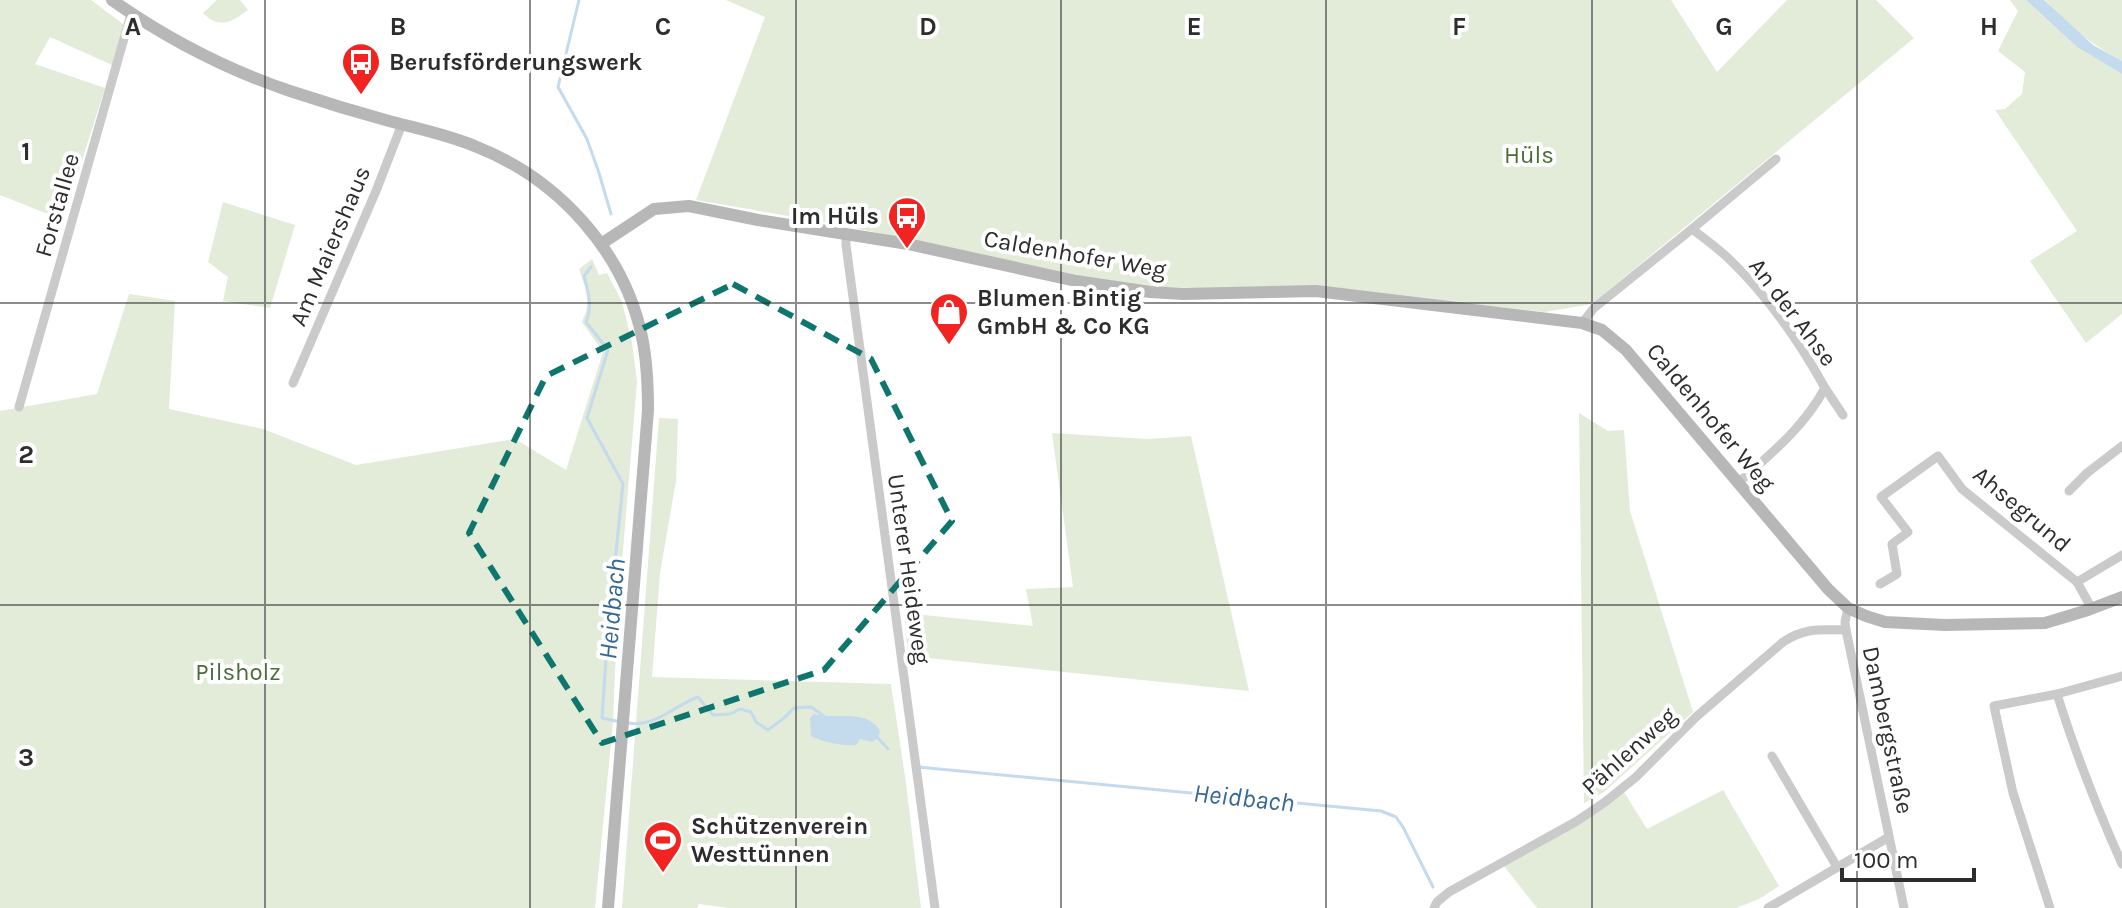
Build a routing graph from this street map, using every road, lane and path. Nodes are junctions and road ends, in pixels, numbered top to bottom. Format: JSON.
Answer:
{"nodes":[{"id":1,"x":112,"y":0,"type":"edge"},
{"id":2,"x":131,"y":14,"type":"junction"},
{"id":3,"x":402,"y":124,"type":"junction"},
{"id":4,"x":1776,"y":159,"type":"dead end"},
{"id":5,"x":1692,"y":229,"type":"junction"},
{"id":6,"x":846,"y":234,"type":"junction"},
{"id":7,"x":601,"y":244,"type":"junction"},
{"id":8,"x":1582,"y":323,"type":"junction"},
{"id":9,"x":293,"y":383,"type":"dead end"},
{"id":10,"x":1825,"y":388,"type":"junction"},
{"id":11,"x":19,"y":407,"type":"dead end"},
{"id":12,"x":1843,"y":415,"type":"dead end"},
{"id":13,"x":2122,"y":446,"type":"edge"},
{"id":14,"x":1738,"y":483,"type":"junction"},
{"id":15,"x":2069,"y":491,"type":"dead end"},
{"id":16,"x":2122,"y":555,"type":"edge"},
{"id":17,"x":2077,"y":582,"type":"junction"},
{"id":18,"x":1880,"y":584,"type":"dead end"},
{"id":19,"x":2122,"y":597,"type":"edge"},
{"id":20,"x":1848,"y":608,"type":"junction"},
{"id":21,"x":2092,"y":609,"type":"junction"},
{"id":22,"x":1846,"y":630,"type":"junction"},
{"id":23,"x":2122,"y":676,"type":"edge"},
{"id":24,"x":2057,"y":694,"type":"junction"},
{"id":25,"x":1772,"y":756,"type":"dead end"},
{"id":26,"x":1889,"y":837,"type":"junction"},
{"id":27,"x":2122,"y":864,"type":"edge"},
{"id":28,"x":1837,"y":867,"type":"junction"},
{"id":29,"x":608,"y":908,"type":"edge"},
{"id":30,"x":935,"y":908,"type":"edge"},
{"id":31,"x":1434,"y":908,"type":"edge"},
{"id":32,"x":1768,"y":908,"type":"edge"},
{"id":33,"x":1904,"y":908,"type":"edge"},
{"id":34,"x":2050,"y":908,"type":"edge"}],
"edges":[{"from":1,"to":2,"type":"main road"},
{"from":2,"to":3,"type":"main road"},
{"from":2,"to":11,"type":"street","name":"Forstallee"},
{"from":3,"to":7,"type":"main road"},
{"from":3,"to":9,"type":"street","name":"Am Maiershaus"},
{"from":4,"to":5,"type":"street"},
{"from":5,"to":8,"type":"street"},
{"from":5,"to":10,"type":"street","name":"An der Ahse"},
{"from":6,"to":7,"type":"main road","name":"Caldenhofer Weg"},
{"from":6,"to":8,"type":"main road","name":"Caldenhofer Weg"},
{"from":6,"to":30,"type":"street","name":"Unterer Heideweg"},
{"from":7,"to":29,"type":"main road"},
{"from":8,"to":14,"type":"main road","name":"Caldenhofer Weg"},
{"from":10,"to":12,"type":"street","name":"An der Ahse"},
{"from":10,"to":14,"type":"street","name":"An der Ahse"},
{"from":13,"to":15,"type":"street"},
{"from":14,"to":20,"type":"main road","name":"Caldenhofer Weg"},
{"from":16,"to":17,"type":"street","name":"Ahsegrund"},
{"from":17,"to":18,"type":"street","name":"Ahsegrund"},
{"from":17,"to":21,"type":"street","name":"Ahsegrund"},
{"from":19,"to":21,"type":"main road","name":"Caldenhofer Weg"},
{"from":20,"to":21,"type":"main road","name":"Caldenhofer Weg"},
{"from":20,"to":22,"type":"street","name":"Dambergstraße"},
{"from":22,"to":26,"type":"street","name":"Dambergstraße"},
{"from":22,"to":31,"type":"street","name":"Pählenweg"},
{"from":23,"to":24,"type":"street"},
{"from":24,"to":27,"type":"street"},
{"from":24,"to":34,"type":"street"},
{"from":25,"to":28,"type":"street"},
{"from":26,"to":28,"type":"street"},
{"from":26,"to":33,"type":"street","name":"Dambergstraße"},
{"from":28,"to":32,"type":"street"}]}
